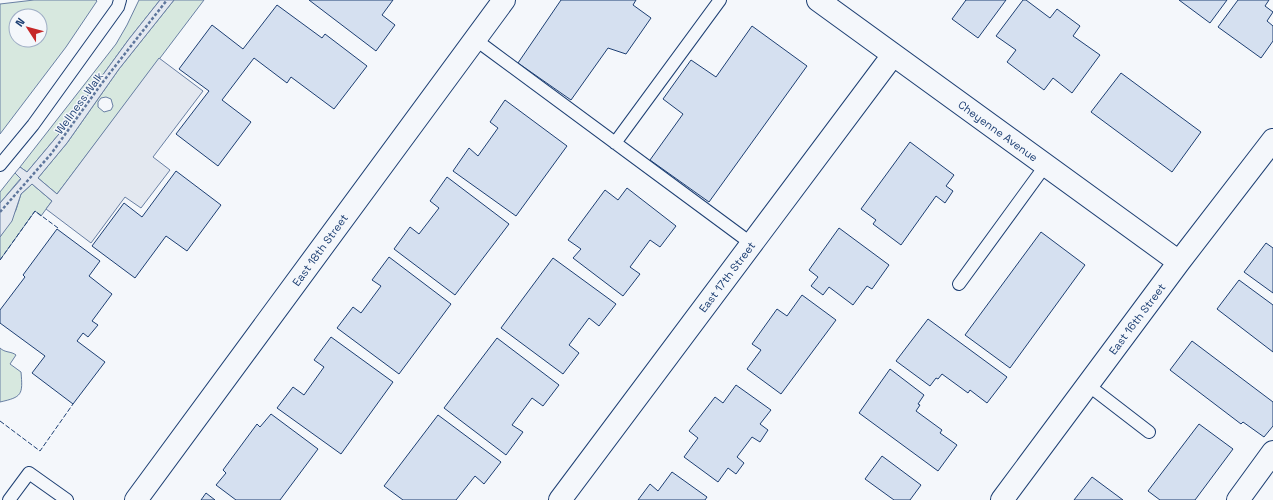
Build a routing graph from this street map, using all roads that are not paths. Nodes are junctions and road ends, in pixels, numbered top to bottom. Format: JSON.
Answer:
{"nodes":[{"id":1,"x":120,"y":0,"type":"edge"},
{"id":2,"x":504,"y":0,"type":"edge"},
{"id":3,"x":720,"y":0,"type":"edge"},
{"id":4,"x":818,"y":0,"type":"edge"},
{"id":5,"x":476,"y":40,"type":"junction"},
{"id":6,"x":893,"y":55,"type":"junction"},
{"id":7,"x":1273,"y":140,"type":"edge"},
{"id":8,"x":615,"y":143,"type":"junction"},
{"id":9,"x":0,"y":165,"type":"edge"},
{"id":10,"x":1045,"y":166,"type":"junction"},
{"id":11,"x":752,"y":244,"type":"junction"},
{"id":12,"x":1179,"y":262,"type":"junction"},
{"id":13,"x":959,"y":284,"type":"dead end"},
{"id":14,"x":1088,"y":385,"type":"junction"},
{"id":15,"x":1149,"y":432,"type":"dead end"},
{"id":16,"x":1273,"y":452,"type":"edge"},
{"id":17,"x":9,"y":500,"type":"edge"},
{"id":18,"x":67,"y":500,"type":"edge"},
{"id":19,"x":136,"y":500,"type":"edge"},
{"id":20,"x":560,"y":500,"type":"edge"},
{"id":21,"x":1002,"y":500,"type":"edge"},
{"id":22,"x":1238,"y":500,"type":"edge"}],
"edges":[{"from":1,"to":9,"type":"lane"},
{"from":2,"to":5,"type":"street","name":"East 18th Street"},
{"from":3,"to":8,"type":"lane"},
{"from":4,"to":6,"type":"street","name":"Cheyenne Avenue"},
{"from":5,"to":8,"type":"lane"},
{"from":5,"to":19,"type":"street","name":"East 18th Street"},
{"from":6,"to":10,"type":"street","name":"Cheyenne Avenue"},
{"from":6,"to":11,"type":"street","name":"East 17th Street"},
{"from":7,"to":12,"type":"street","name":"East 16th Street"},
{"from":8,"to":11,"type":"lane"},
{"from":10,"to":12,"type":"street","name":"Cheyenne Avenue"},
{"from":10,"to":13,"type":"lane"},
{"from":11,"to":20,"type":"street","name":"East 17th Street"},
{"from":12,"to":14,"type":"street","name":"East 16th Street"},
{"from":14,"to":15,"type":"lane"},
{"from":14,"to":21,"type":"street","name":"East 16th Street"},
{"from":16,"to":22,"type":"street"},
{"from":17,"to":18,"type":"lane"}]}
